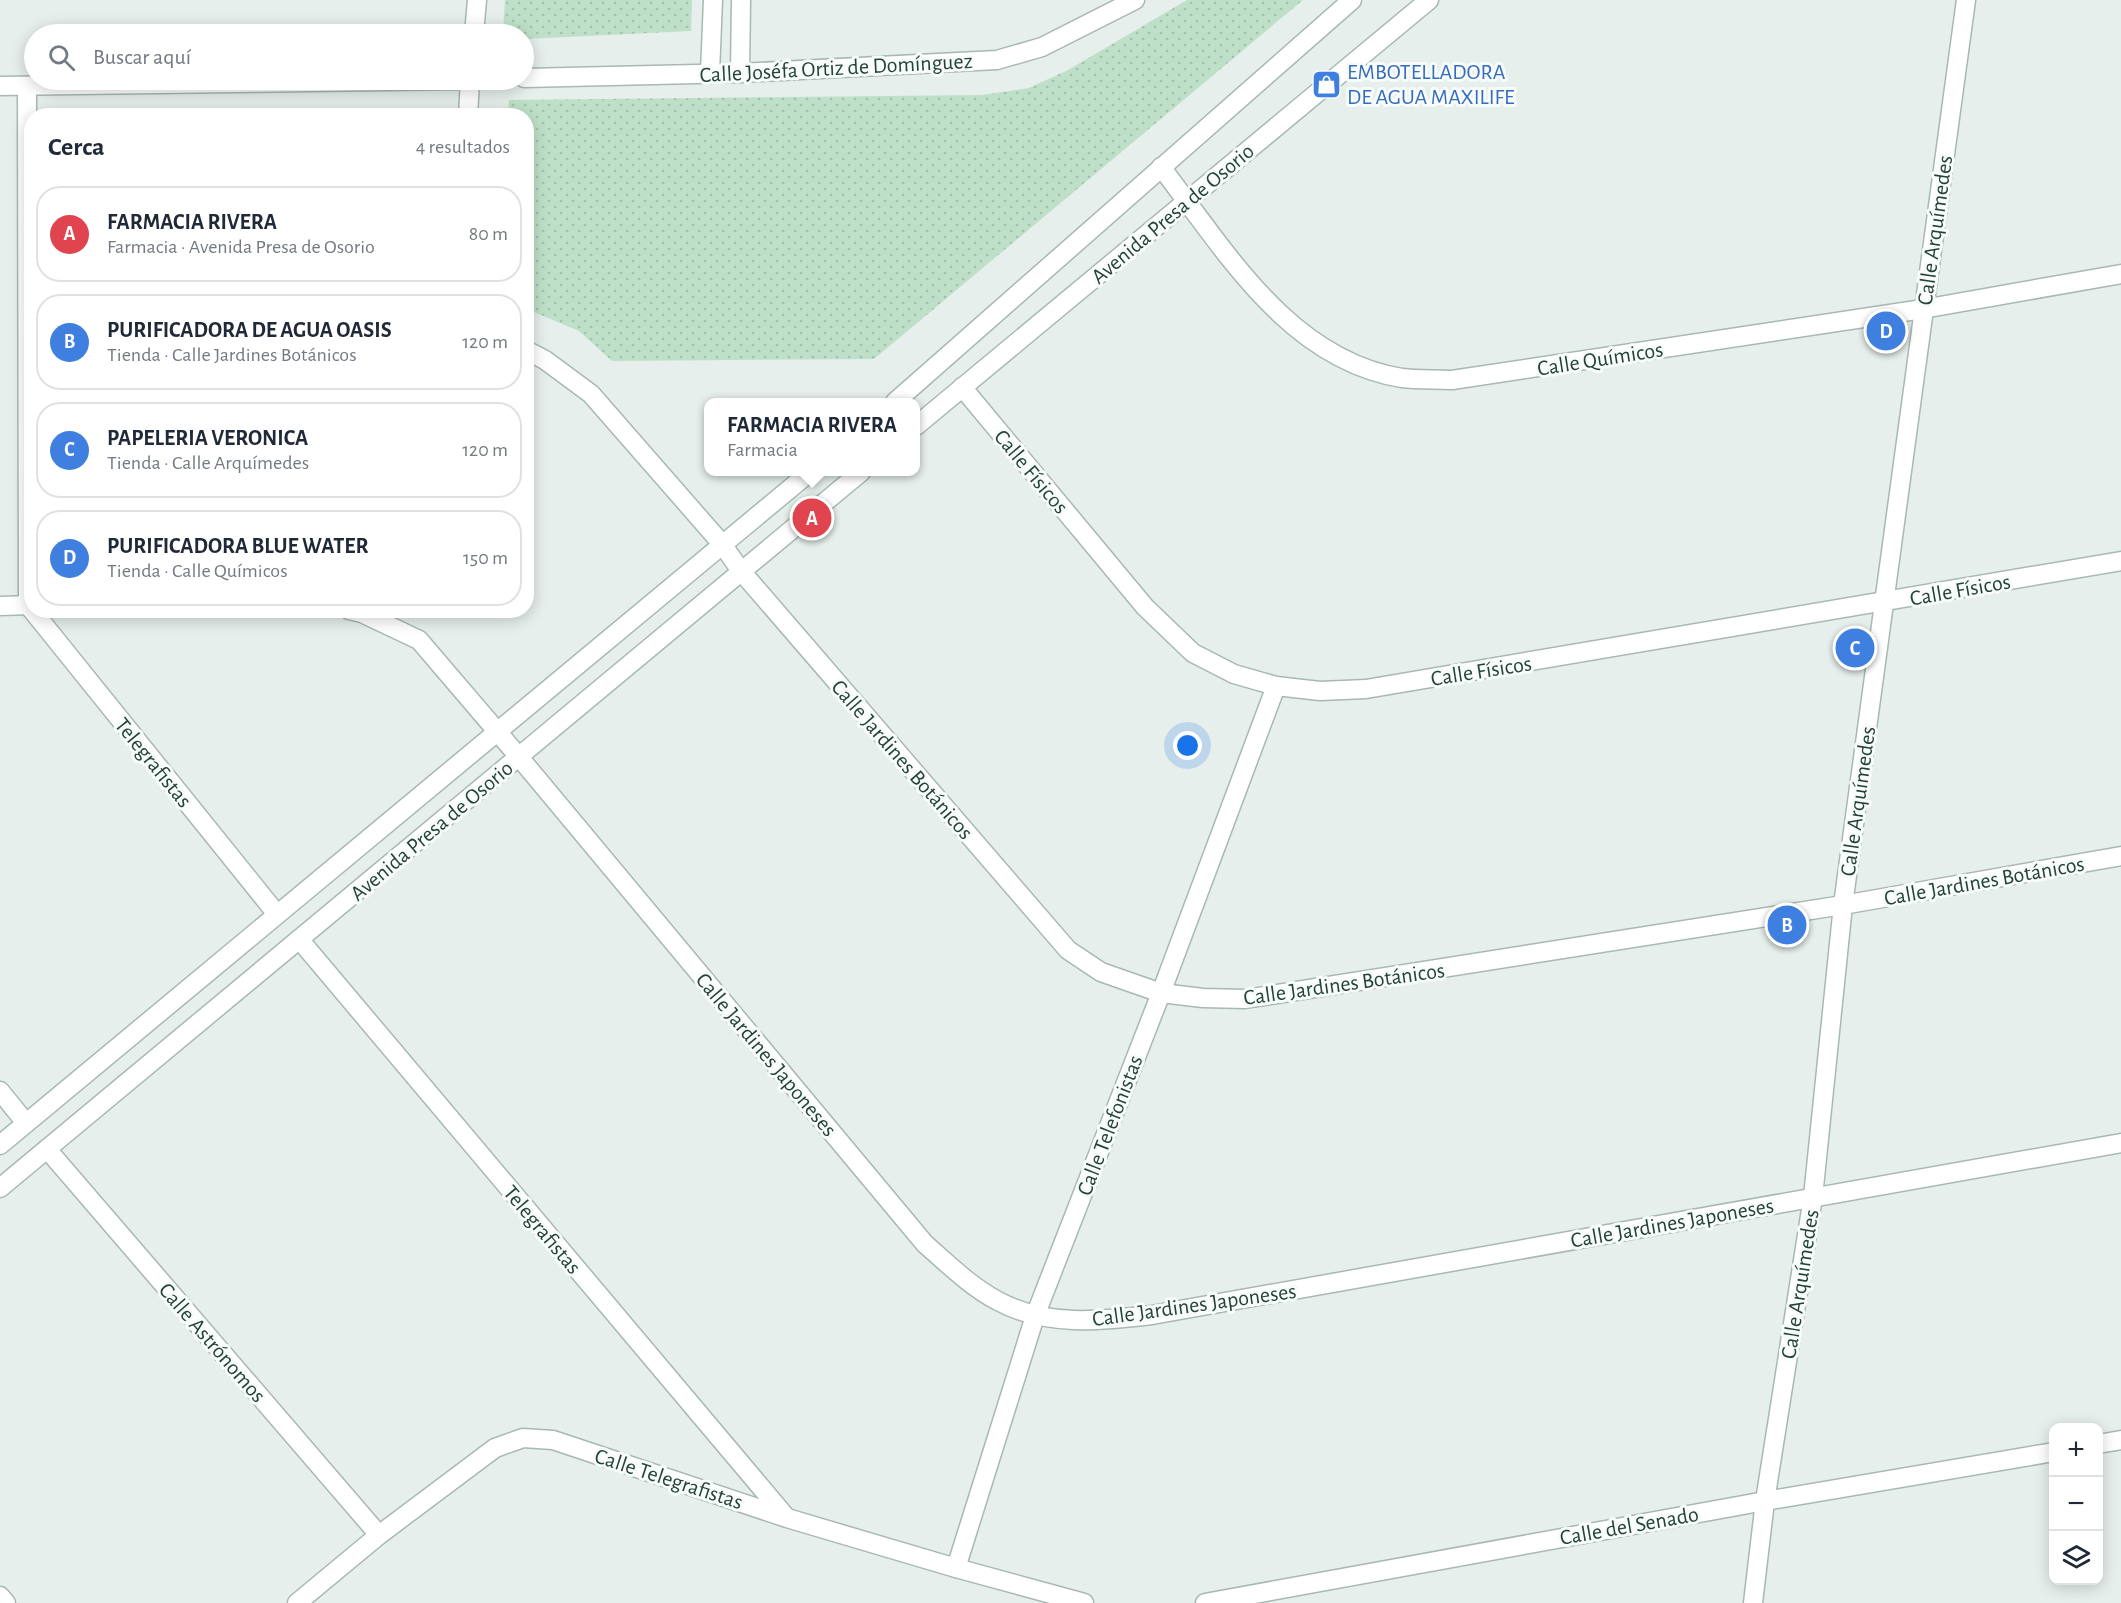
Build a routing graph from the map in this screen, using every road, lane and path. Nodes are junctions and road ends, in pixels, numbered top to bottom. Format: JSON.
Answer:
{"nodes":[{"id":1,"x":477,"y":0,"type":"edge"},
{"id":2,"x":713,"y":0,"type":"edge"},
{"id":3,"x":741,"y":0,"type":"edge"},
{"id":4,"x":1135,"y":0,"type":"edge"},
{"id":5,"x":1352,"y":0,"type":"edge"},
{"id":6,"x":1429,"y":0,"type":"edge"},
{"id":7,"x":1966,"y":0,"type":"edge"},
{"id":8,"x":475,"y":24,"type":"edge"},
{"id":9,"x":710,"y":73,"type":"junction"},
{"id":10,"x":740,"y":73,"type":"junction"},
{"id":11,"x":534,"y":78,"type":"edge"},
{"id":12,"x":0,"y":86,"type":"edge"},
{"id":13,"x":24,"y":86,"type":"edge"},
{"id":14,"x":27,"y":90,"type":"edge"},
{"id":15,"x":469,"y":90,"type":"edge"},
{"id":16,"x":27,"y":108,"type":"edge"},
{"id":17,"x":468,"y":108,"type":"edge"},
{"id":18,"x":1161,"y":168,"type":"junction"},
{"id":19,"x":1187,"y":201,"type":"junction"},
{"id":20,"x":2121,"y":274,"type":"edge"},
{"id":21,"x":1923,"y":309,"type":"junction"},
{"id":22,"x":534,"y":354,"type":"edge"},
{"id":23,"x":962,"y":387,"type":"junction"},
{"id":24,"x":900,"y":398,"type":"edge"},
{"id":25,"x":920,"y":422,"type":"edge"},
{"id":26,"x":804,"y":476,"type":"edge"},
{"id":27,"x":855,"y":476,"type":"edge"},
{"id":28,"x":722,"y":544,"type":"junction"},
{"id":29,"x":2121,"y":561,"type":"edge"},
{"id":30,"x":741,"y":572,"type":"junction"},
{"id":31,"x":1883,"y":603,"type":"junction"},
{"id":32,"x":0,"y":606,"type":"edge"},
{"id":33,"x":24,"y":608,"type":"edge"},
{"id":34,"x":39,"y":618,"type":"edge"},
{"id":35,"x":373,"y":618,"type":"edge"},
{"id":36,"x":1276,"y":686,"type":"junction"},
{"id":37,"x":497,"y":732,"type":"junction"},
{"id":38,"x":519,"y":757,"type":"junction"},
{"id":39,"x":2121,"y":856,"type":"edge"},
{"id":40,"x":1843,"y":906,"type":"junction"},
{"id":41,"x":276,"y":913,"type":"junction"},
{"id":42,"x":299,"y":939,"type":"junction"},
{"id":43,"x":1161,"y":993,"type":"junction"},
{"id":44,"x":0,"y":1090,"type":"edge"},
{"id":45,"x":26,"y":1123,"type":"junction"},
{"id":46,"x":2121,"y":1143,"type":"edge"},
{"id":47,"x":0,"y":1145,"type":"edge"},
{"id":48,"x":46,"y":1149,"type":"junction"},
{"id":49,"x":0,"y":1188,"type":"edge"},
{"id":50,"x":1813,"y":1197,"type":"junction"},
{"id":51,"x":1035,"y":1316,"type":"junction"},
{"id":52,"x":2121,"y":1440,"type":"edge"},
{"id":53,"x":2103,"y":1443,"type":"edge"},
{"id":54,"x":2049,"y":1453,"type":"edge"},
{"id":55,"x":1765,"y":1501,"type":"junction"},
{"id":56,"x":787,"y":1518,"type":"junction"},
{"id":57,"x":379,"y":1535,"type":"junction"},
{"id":58,"x":956,"y":1568,"type":"junction"},
{"id":59,"x":0,"y":1596,"type":"edge"},
{"id":60,"x":6,"y":1603,"type":"edge"},
{"id":61,"x":297,"y":1603,"type":"edge"},
{"id":62,"x":1084,"y":1603,"type":"edge"},
{"id":63,"x":1205,"y":1603,"type":"edge"},
{"id":64,"x":1753,"y":1603,"type":"edge"}],
"edges":[{"from":1,"to":8,"type":"street"},
{"from":2,"to":9,"type":"street"},
{"from":3,"to":10,"type":"street"},
{"from":4,"to":10,"type":"street","name":"Calle Joséfa Ortiz de Domínguez"},
{"from":5,"to":18,"type":"street","name":"Avenida Presa de Osorio"},
{"from":6,"to":19,"type":"street","name":"Avenida Presa de Osorio"},
{"from":7,"to":21,"type":"street","name":"Calle Arquímedes"},
{"from":9,"to":10,"type":"street","name":"Calle Joséfa Ortiz de Domínguez"},
{"from":9,"to":11,"type":"street","name":"Calle Joséfa Ortiz de Domínguez"},
{"from":12,"to":13,"type":"street"},
{"from":14,"to":16,"type":"street"},
{"from":15,"to":17,"type":"street"},
{"from":18,"to":19,"type":"street","name":"Calle Químicos"},
{"from":18,"to":24,"type":"street","name":"Avenida Presa de Osorio"},
{"from":19,"to":21,"type":"street","name":"Calle Químicos"},
{"from":19,"to":23,"type":"street","name":"Avenida Presa de Osorio"},
{"from":20,"to":21,"type":"street","name":"Calle Químicos"},
{"from":21,"to":31,"type":"street","name":"Calle Arquímedes"},
{"from":22,"to":28,"type":"street"},
{"from":23,"to":25,"type":"street","name":"Avenida Presa de Osorio"},
{"from":23,"to":36,"type":"street","name":"Calle Físicos"},
{"from":26,"to":28,"type":"street","name":"Avenida Presa de Osorio"},
{"from":27,"to":30,"type":"street","name":"Avenida Presa de Osorio"},
{"from":28,"to":30,"type":"street","name":"Calle Jardines Botánicos"},
{"from":28,"to":37,"type":"street","name":"Avenida Presa de Osorio"},
{"from":29,"to":31,"type":"street","name":"Calle Físicos"},
{"from":30,"to":38,"type":"street","name":"Avenida Presa de Osorio"},
{"from":30,"to":43,"type":"street","name":"Calle Jardines Botánicos"},
{"from":31,"to":36,"type":"street","name":"Calle Físicos"},
{"from":31,"to":40,"type":"street","name":"Calle Arquímedes"},
{"from":32,"to":33,"type":"street"},
{"from":34,"to":41,"type":"street","name":"Telegrafistas"},
{"from":35,"to":37,"type":"street","name":"Calle Jardines Japoneses"},
{"from":36,"to":43,"type":"street","name":"Calle Telefonistas"},
{"from":37,"to":38,"type":"street","name":"Calle Jardines Japoneses"},
{"from":37,"to":41,"type":"street","name":"Avenida Presa de Osorio"},
{"from":38,"to":42,"type":"street","name":"Avenida Presa de Osorio"},
{"from":38,"to":51,"type":"street","name":"Calle Jardines Japoneses"},
{"from":39,"to":40,"type":"street","name":"Calle Jardines Botánicos"},
{"from":40,"to":43,"type":"street","name":"Calle Jardines Botánicos"},
{"from":40,"to":50,"type":"street","name":"Calle Arquímedes"},
{"from":41,"to":45,"type":"street","name":"Avenida Presa de Osorio"},
{"from":42,"to":48,"type":"street","name":"Avenida Presa de Osorio"},
{"from":42,"to":56,"type":"street","name":"Telegrafistas"},
{"from":43,"to":51,"type":"street","name":"Calle Telefonistas"},
{"from":44,"to":45,"type":"street"},
{"from":45,"to":47,"type":"street","name":"Avenida Presa de Osorio"},
{"from":46,"to":50,"type":"street","name":"Calle Jardines Japoneses"},
{"from":48,"to":49,"type":"street","name":"Avenida Presa de Osorio"},
{"from":48,"to":57,"type":"street","name":"Calle Astrónomos"},
{"from":50,"to":51,"type":"street","name":"Calle Jardines Japoneses"},
{"from":50,"to":55,"type":"street","name":"Calle Arquímedes"},
{"from":51,"to":58,"type":"street","name":"Calle Telefonistas"},
{"from":52,"to":53,"type":"street"},
{"from":54,"to":55,"type":"street","name":"Calle del Senado"},
{"from":55,"to":63,"type":"street","name":"Calle del Senado"},
{"from":55,"to":64,"type":"street","name":"Calle Arquímedes"},
{"from":56,"to":57,"type":"street","name":"Calle Telegrafistas"},
{"from":56,"to":58,"type":"street","name":"Calle Telegrafistas"},
{"from":57,"to":61,"type":"street","name":"Calle Telegrafistas"},
{"from":58,"to":62,"type":"street","name":"Calle Telegrafistas"},
{"from":59,"to":60,"type":"street"}]}
